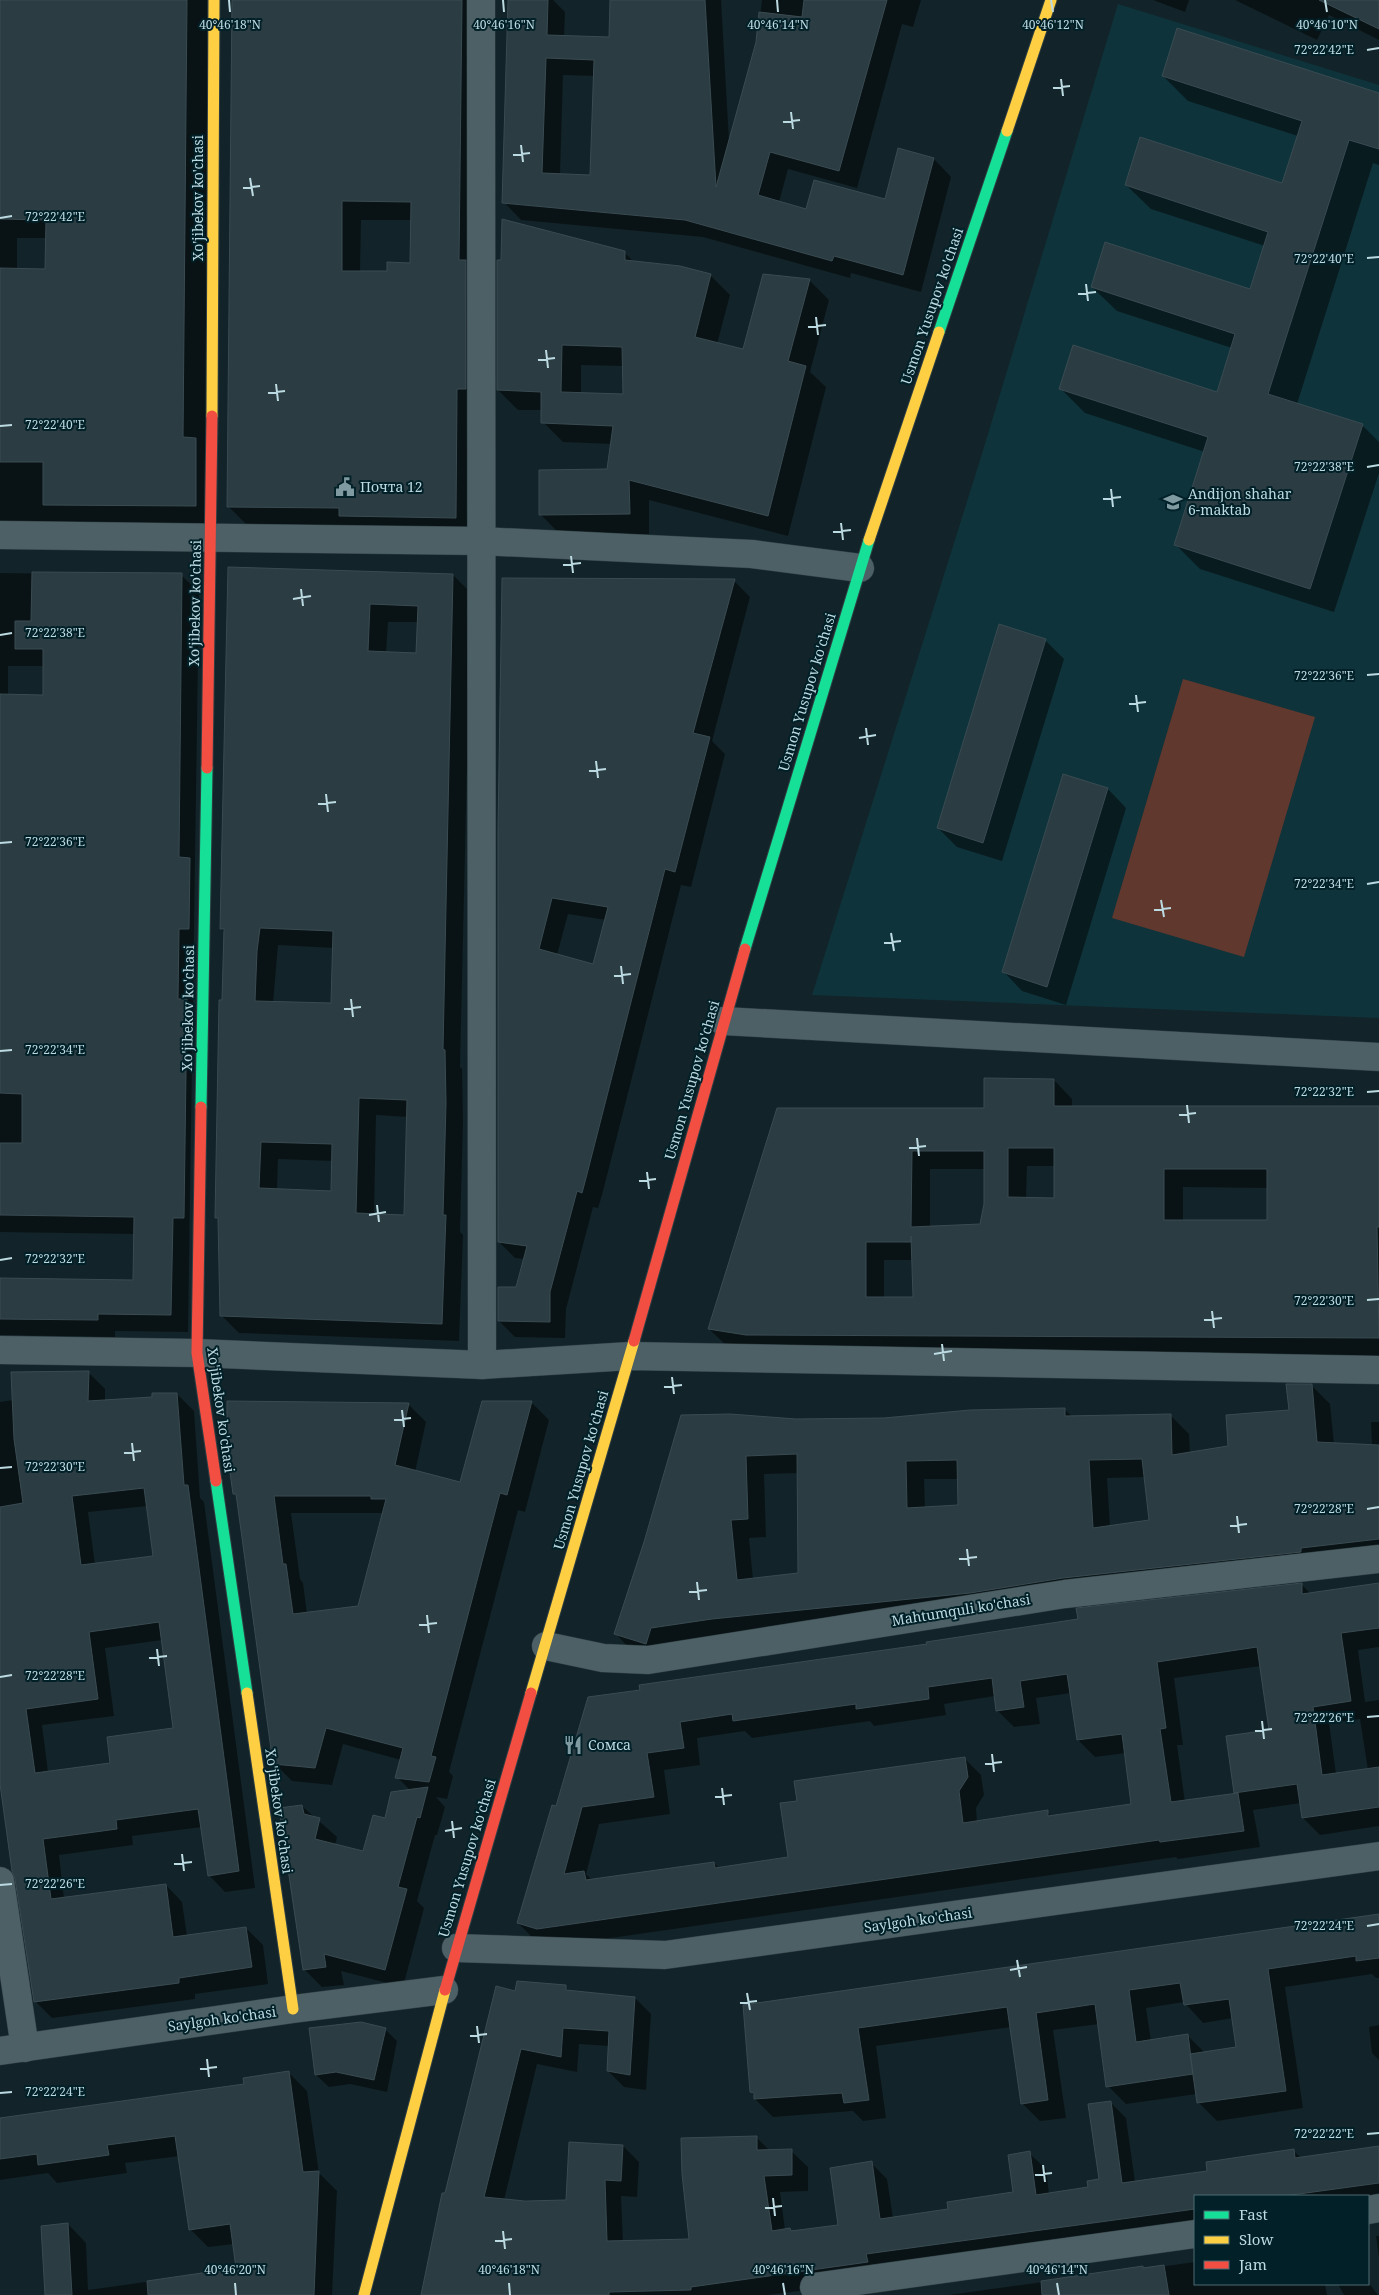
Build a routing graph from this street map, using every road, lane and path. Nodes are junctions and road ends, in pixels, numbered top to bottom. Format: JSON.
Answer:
{"nodes":[{"id":1,"x":214,"y":0,"type":"edge"},
{"id":2,"x":481,"y":0,"type":"edge"},
{"id":3,"x":1051,"y":0,"type":"edge"},
{"id":4,"x":0,"y":535,"type":"edge"},
{"id":5,"x":212,"y":537,"type":"junction"},
{"id":6,"x":480,"y":541,"type":"junction"},
{"id":7,"x":860,"y":568,"type":"junction"},
{"id":8,"x":723,"y":1021,"type":"junction"},
{"id":9,"x":1379,"y":1057,"type":"edge"},
{"id":10,"x":0,"y":1350,"type":"edge"},
{"id":11,"x":197,"y":1353,"type":"junction"},
{"id":12,"x":630,"y":1356,"type":"junction"},
{"id":13,"x":482,"y":1365,"type":"junction"},
{"id":14,"x":1379,"y":1370,"type":"edge"},
{"id":15,"x":1379,"y":1559,"type":"edge"},
{"id":16,"x":546,"y":1646,"type":"junction"},
{"id":17,"x":1379,"y":1856,"type":"edge"},
{"id":18,"x":0,"y":1881,"type":"edge"},
{"id":19,"x":456,"y":1948,"type":"junction"},
{"id":20,"x":444,"y":1990,"type":"junction"},
{"id":21,"x":294,"y":2009,"type":"junction"},
{"id":22,"x":12,"y":2049,"type":"edge"},
{"id":23,"x":1194,"y":2234,"type":"edge"},
{"id":24,"x":814,"y":2288,"type":"dead end"},
{"id":25,"x":364,"y":2295,"type":"edge"}],
"edges":[{"from":1,"to":5,"type":"main road","name":"Xo'jibekov ko'chasi"},
{"from":2,"to":6,"type":"street"},
{"from":3,"to":7,"type":"main road","name":"Usmon Yusupov ko'chasi"},
{"from":4,"to":5,"type":"street"},
{"from":5,"to":6,"type":"street"},
{"from":5,"to":11,"type":"main road","name":"Xo'jibekov ko'chasi"},
{"from":6,"to":7,"type":"street"},
{"from":6,"to":13,"type":"street"},
{"from":7,"to":8,"type":"main road","name":"Usmon Yusupov ko'chasi"},
{"from":8,"to":9,"type":"street"},
{"from":8,"to":12,"type":"main road","name":"Usmon Yusupov ko'chasi"},
{"from":10,"to":11,"type":"street"},
{"from":11,"to":13,"type":"street"},
{"from":11,"to":21,"type":"main road","name":"Xo'jibekov ko'chasi"},
{"from":12,"to":13,"type":"street"},
{"from":12,"to":14,"type":"street"},
{"from":12,"to":16,"type":"main road","name":"Usmon Yusupov ko'chasi"},
{"from":15,"to":16,"type":"street","name":"Mahtumquli ko'chasi"},
{"from":16,"to":19,"type":"main road","name":"Usmon Yusupov ko'chasi"},
{"from":17,"to":19,"type":"street","name":"Saylgoh ko'chasi"},
{"from":18,"to":22,"type":"street"},
{"from":19,"to":20,"type":"main road","name":"Usmon Yusupov ko'chasi"},
{"from":20,"to":21,"type":"street","name":"Saylgoh ko'chasi"},
{"from":20,"to":25,"type":"main road","name":"Usmon Yusupov ko'chasi"},
{"from":21,"to":22,"type":"street","name":"Saylgoh ko'chasi"},
{"from":23,"to":24,"type":"street"}]}
